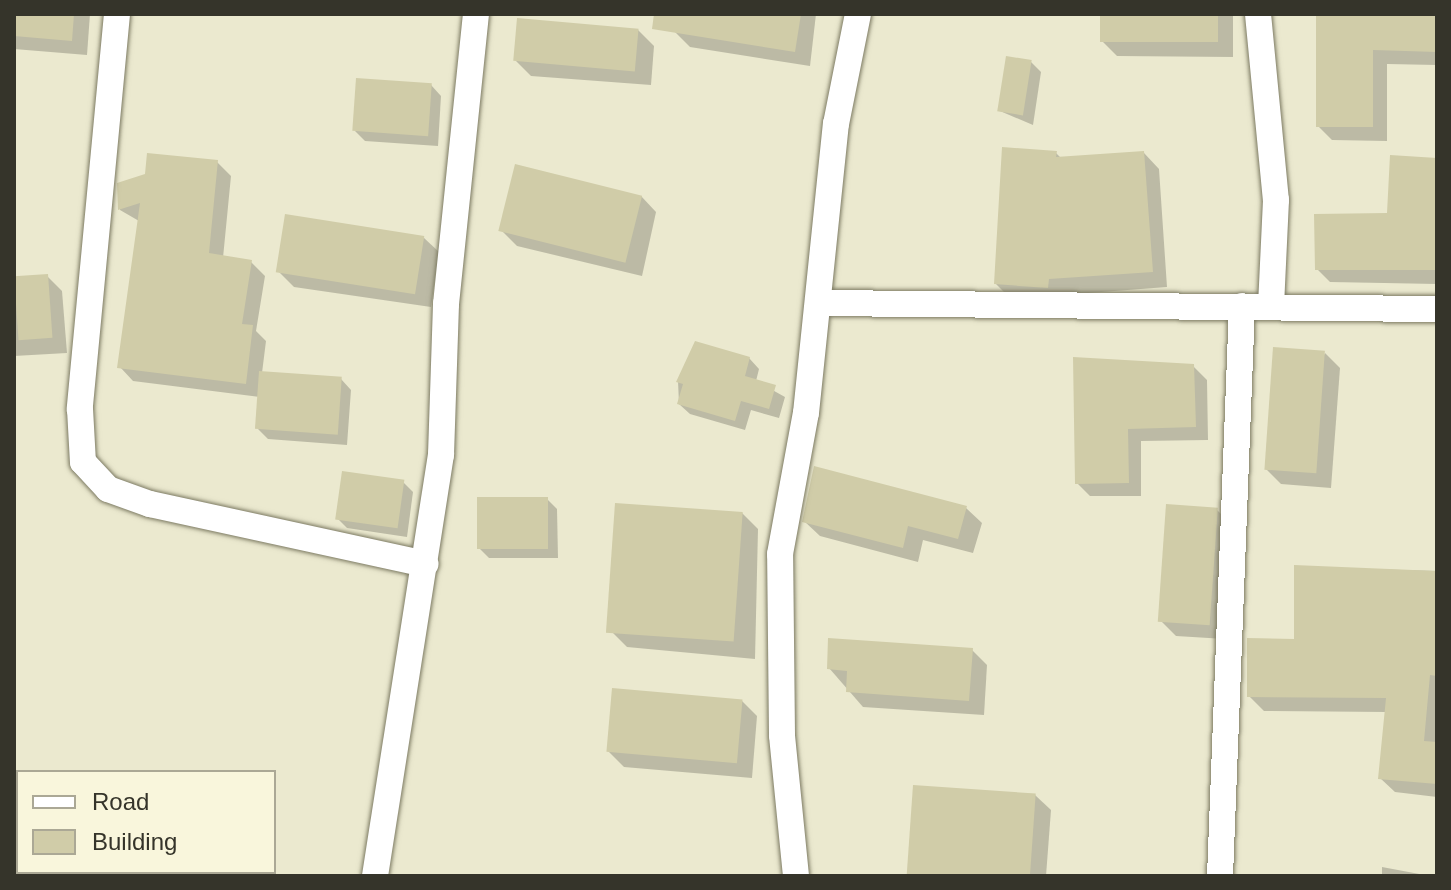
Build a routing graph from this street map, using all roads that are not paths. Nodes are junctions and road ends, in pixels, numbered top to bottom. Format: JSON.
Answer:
{"nodes":[{"id":1,"x":117,"y":14,"type":"edge"},
{"id":2,"x":476,"y":14,"type":"edge"},
{"id":3,"x":858,"y":14,"type":"edge"},
{"id":4,"x":1258,"y":14,"type":"edge"},
{"id":5,"x":820,"y":303,"type":"junction"},
{"id":6,"x":1242,"y":306,"type":"junction"},
{"id":7,"x":1271,"y":306,"type":"junction"},
{"id":8,"x":1437,"y":309,"type":"edge"},
{"id":9,"x":426,"y":564,"type":"junction"},
{"id":10,"x":375,"y":876,"type":"edge"},
{"id":11,"x":796,"y":876,"type":"edge"},
{"id":12,"x":1220,"y":876,"type":"edge"}],
"edges":[{"from":1,"to":9,"type":"street"},
{"from":2,"to":9,"type":"street"},
{"from":3,"to":5,"type":"street"},
{"from":4,"to":7,"type":"street"},
{"from":5,"to":6,"type":"street"},
{"from":5,"to":11,"type":"street"},
{"from":6,"to":7,"type":"street"},
{"from":6,"to":12,"type":"street"},
{"from":7,"to":8,"type":"street"},
{"from":9,"to":10,"type":"street"}]}
